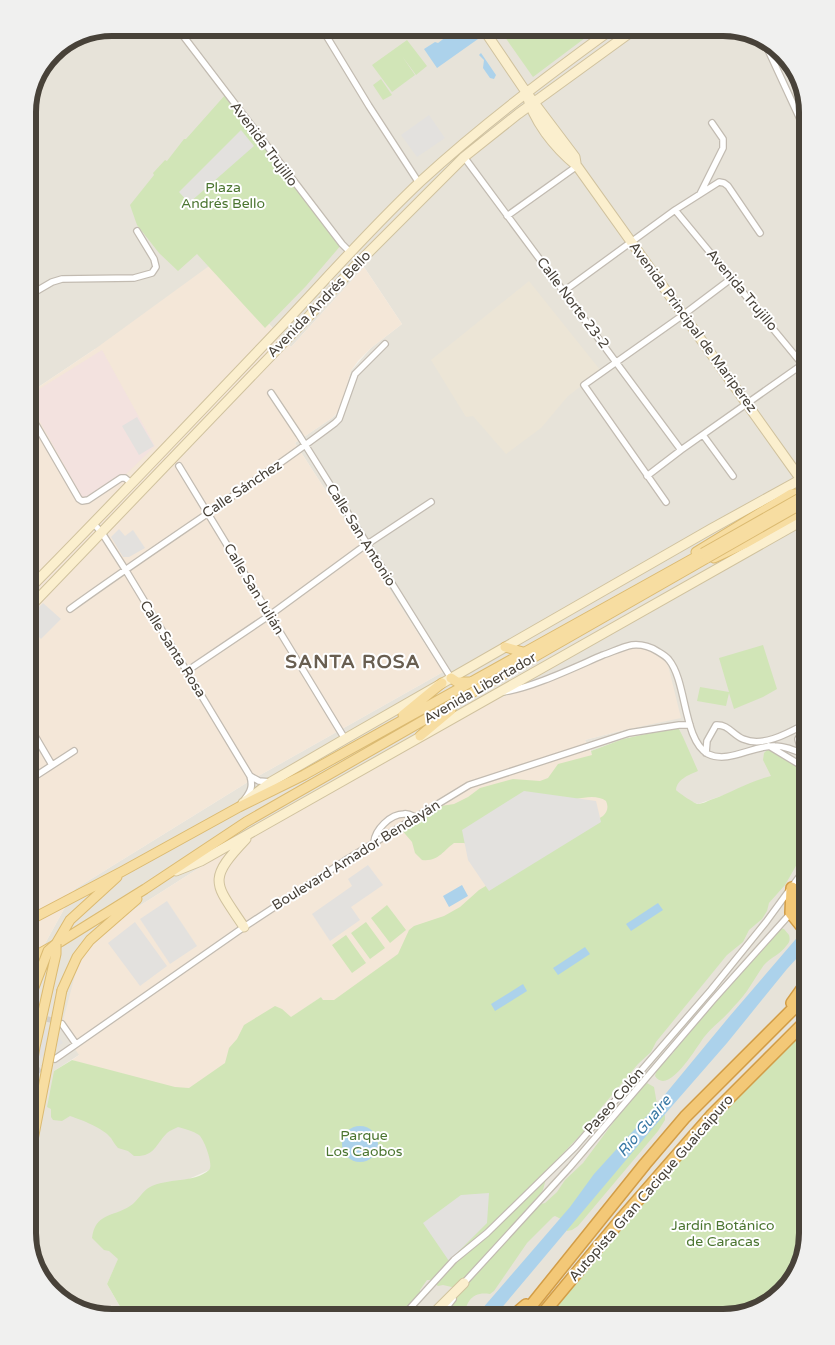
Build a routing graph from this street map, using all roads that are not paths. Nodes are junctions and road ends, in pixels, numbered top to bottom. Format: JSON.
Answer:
{"nodes":[{"id":1,"x":183,"y":36,"type":"edge"},
{"id":2,"x":326,"y":36,"type":"edge"},
{"id":3,"x":488,"y":36,"type":"edge"},
{"id":4,"x":602,"y":36,"type":"edge"},
{"id":5,"x":625,"y":36,"type":"edge"},
{"id":6,"x":769,"y":52,"type":"edge"},
{"id":7,"x":526,"y":92,"type":"junction"},
{"id":8,"x":532,"y":104,"type":"junction"},
{"id":9,"x":799,"y":115,"type":"edge"},
{"id":10,"x":712,"y":124,"type":"dead end"},
{"id":11,"x":464,"y":157,"type":"junction"},
{"id":12,"x":577,"y":166,"type":"junction"},
{"id":13,"x":419,"y":183,"type":"junction"},
{"id":14,"x":700,"y":194,"type":"junction"},
{"id":15,"x":675,"y":210,"type":"junction"},
{"id":16,"x":507,"y":216,"type":"junction"},
{"id":17,"x":137,"y":231,"type":"dead end"},
{"id":18,"x":760,"y":233,"type":"dead end"},
{"id":19,"x":631,"y":242,"type":"junction"},
{"id":20,"x":350,"y":252,"type":"junction"},
{"id":21,"x":732,"y":278,"type":"junction"},
{"id":22,"x":36,"y":291,"type":"edge"},
{"id":23,"x":564,"y":291,"type":"junction"},
{"id":24,"x":683,"y":315,"type":"junction"},
{"id":25,"x":385,"y":344,"type":"dead end"},
{"id":26,"x":799,"y":359,"type":"edge"},
{"id":27,"x":617,"y":362,"type":"junction"},
{"id":28,"x":799,"y":371,"type":"edge"},
{"id":29,"x":271,"y":393,"type":"dead end"},
{"id":30,"x":748,"y":403,"type":"junction"},
{"id":31,"x":36,"y":424,"type":"edge"},
{"id":32,"x":703,"y":435,"type":"junction"},
{"id":33,"x":305,"y":446,"type":"junction"},
{"id":34,"x":681,"y":450,"type":"junction"},
{"id":35,"x":179,"y":466,"type":"dead end"},
{"id":36,"x":799,"y":470,"type":"edge"},
{"id":37,"x":647,"y":476,"type":"junction"},
{"id":38,"x":733,"y":476,"type":"dead end"},
{"id":39,"x":799,"y":480,"type":"edge"},
{"id":40,"x":131,"y":484,"type":"junction"},
{"id":41,"x":799,"y":497,"type":"edge"},
{"id":42,"x":799,"y":499,"type":"edge"},
{"id":43,"x":431,"y":502,"type":"dead end"},
{"id":44,"x":666,"y":502,"type":"dead end"},
{"id":45,"x":799,"y":506,"type":"edge"},
{"id":46,"x":208,"y":512,"type":"junction"},
{"id":47,"x":799,"y":513,"type":"edge"},
{"id":48,"x":94,"y":523,"type":"junction"},
{"id":49,"x":799,"y":523,"type":"edge"},
{"id":50,"x":102,"y":533,"type":"junction"},
{"id":51,"x":367,"y":544,"type":"junction"},
{"id":52,"x":705,"y":555,"type":"junction"},
{"id":53,"x":698,"y":564,"type":"junction"},
{"id":54,"x":125,"y":569,"type":"junction"},
{"id":55,"x":36,"y":581,"type":"edge"},
{"id":56,"x":643,"y":586,"type":"junction"},
{"id":57,"x":36,"y":601,"type":"edge"},
{"id":58,"x":70,"y":609,"type":"dead end"},
{"id":59,"x":270,"y":615,"type":"junction"},
{"id":60,"x":505,"y":647,"type":"junction"},
{"id":61,"x":523,"y":652,"type":"junction"},
{"id":62,"x":187,"y":671,"type":"junction"},
{"id":63,"x":450,"y":678,"type":"junction"},
{"id":64,"x":470,"y":682,"type":"junction"},
{"id":65,"x":442,"y":683,"type":"junction"},
{"id":66,"x":474,"y":691,"type":"junction"},
{"id":67,"x":498,"y":692,"type":"junction"},
{"id":68,"x":690,"y":725,"type":"junction"},
{"id":69,"x":799,"y":728,"type":"edge"},
{"id":70,"x":379,"y":733,"type":"junction"},
{"id":71,"x":420,"y":736,"type":"junction"},
{"id":72,"x":36,"y":738,"type":"edge"},
{"id":73,"x":345,"y":739,"type":"junction"},
{"id":74,"x":769,"y":746,"type":"junction"},
{"id":75,"x":74,"y":751,"type":"dead end"},
{"id":76,"x":799,"y":752,"type":"edge"},
{"id":77,"x":706,"y":753,"type":"junction"},
{"id":78,"x":799,"y":764,"type":"edge"},
{"id":79,"x":52,"y":765,"type":"junction"},
{"id":80,"x":36,"y":776,"type":"edge"},
{"id":81,"x":250,"y":776,"type":"junction"},
{"id":82,"x":271,"y":782,"type":"junction"},
{"id":83,"x":239,"y":806,"type":"junction"},
{"id":84,"x":415,"y":817,"type":"junction"},
{"id":85,"x":253,"y":831,"type":"junction"},
{"id":86,"x":374,"y":842,"type":"junction"},
{"id":87,"x":123,"y":871,"type":"junction"},
{"id":88,"x":799,"y":878,"type":"edge"},
{"id":89,"x":156,"y":882,"type":"junction"},
{"id":90,"x":792,"y":888,"type":"junction"},
{"id":91,"x":145,"y":889,"type":"junction"},
{"id":92,"x":799,"y":908,"type":"edge"},
{"id":93,"x":793,"y":916,"type":"junction"},
{"id":94,"x":36,"y":917,"type":"edge"},
{"id":95,"x":799,"y":922,"type":"edge"},
{"id":96,"x":244,"y":927,"type":"junction"},
{"id":97,"x":56,"y":944,"type":"junction"},
{"id":98,"x":36,"y":955,"type":"edge"},
{"id":99,"x":36,"y":982,"type":"edge"},
{"id":100,"x":799,"y":994,"type":"edge"},
{"id":101,"x":799,"y":1004,"type":"edge"},
{"id":102,"x":780,"y":1023,"type":"junction"},
{"id":103,"x":62,"y":1024,"type":"tunnel mouth"},
{"id":104,"x":799,"y":1029,"type":"edge"},
{"id":105,"x":36,"y":1043,"type":"edge"},
{"id":106,"x":76,"y":1044,"type":"junction"},
{"id":107,"x":55,"y":1059,"type":"tunnel mouth"},
{"id":108,"x":36,"y":1125,"type":"edge"},
{"id":109,"x":464,"y":1283,"type":"junction"},
{"id":110,"x":543,"y":1292,"type":"junction"},
{"id":111,"x":409,"y":1309,"type":"edge"},
{"id":112,"x":438,"y":1309,"type":"edge"},
{"id":113,"x":445,"y":1309,"type":"edge"},
{"id":114,"x":523,"y":1309,"type":"edge"},
{"id":115,"x":529,"y":1309,"type":"edge"},
{"id":116,"x":547,"y":1309,"type":"edge"}],
"edges":[{"from":1,"to":20,"type":"street","name":"Avenida Trujillo"},
{"from":2,"to":13,"type":"street"},
{"from":3,"to":7,"type":"street","name":"Avenida Principal de Maripérez"},
{"from":4,"to":7,"type":"street","name":"Avenida Andrés Bello"},
{"from":5,"to":8,"type":"street","name":"Avenida Andrés Bello"},
{"from":6,"to":9,"type":"street"},
{"from":7,"to":8,"type":"street","name":"Avenida Principal de Maripérez"},
{"from":7,"to":13,"type":"street","name":"Avenida Andrés Bello"},
{"from":8,"to":11,"type":"street","name":"Avenida Andrés Bello"},
{"from":8,"to":12,"type":"street","name":"Avenida Principal de Maripérez"},
{"from":10,"to":14,"type":"street"},
{"from":11,"to":16,"type":"street","name":"Calle Norte 23-2"},
{"from":11,"to":50,"type":"street","name":"Avenida Andrés Bello"},
{"from":12,"to":16,"type":"street"},
{"from":12,"to":19,"type":"street","name":"Avenida Principal de Maripérez"},
{"from":13,"to":20,"type":"street","name":"Avenida Andrés Bello"},
{"from":14,"to":15,"type":"street"},
{"from":14,"to":18,"type":"street"},
{"from":15,"to":19,"type":"street"},
{"from":15,"to":21,"type":"street","name":"Avenida Trujillo"},
{"from":16,"to":23,"type":"street","name":"Calle Norte 23-2"},
{"from":17,"to":22,"type":"street"},
{"from":19,"to":23,"type":"street"},
{"from":19,"to":24,"type":"street","name":"Avenida Principal de Maripérez"},
{"from":20,"to":40,"type":"street","name":"Avenida Andrés Bello"},
{"from":21,"to":24,"type":"street"},
{"from":21,"to":26,"type":"street","name":"Avenida Trujillo"},
{"from":23,"to":27,"type":"street","name":"Calle Norte 23-2"},
{"from":24,"to":27,"type":"street"},
{"from":24,"to":30,"type":"street","name":"Avenida Principal de Maripérez"},
{"from":25,"to":33,"type":"street","name":"Calle Sánchez"},
{"from":27,"to":34,"type":"street","name":"Calle Norte 23-2"},
{"from":27,"to":37,"type":"street"},
{"from":28,"to":30,"type":"street"},
{"from":29,"to":33,"type":"street","name":"Calle San Antonio"},
{"from":30,"to":32,"type":"street"},
{"from":30,"to":36,"type":"street","name":"Avenida Principal de Maripérez"},
{"from":31,"to":40,"type":"street"},
{"from":32,"to":34,"type":"street"},
{"from":32,"to":38,"type":"street"},
{"from":33,"to":46,"type":"street","name":"Calle Sánchez"},
{"from":33,"to":51,"type":"street","name":"Calle San Antonio"},
{"from":34,"to":37,"type":"street"},
{"from":35,"to":46,"type":"street","name":"Calle San Julián"},
{"from":37,"to":44,"type":"street"},
{"from":39,"to":60,"type":"street","name":"Avenida Libertador"},
{"from":40,"to":48,"type":"street","name":"Avenida Andrés Bello"},
{"from":41,"to":56,"type":"main road"},
{"from":42,"to":52,"type":"main road","name":"Avenida Libertador","bridge":true},
{"from":43,"to":51,"type":"street"},
{"from":45,"to":52,"type":"main road","name":"Avenida Libertador","bridge":true},
{"from":46,"to":54,"type":"street","name":"Calle Sánchez"},
{"from":46,"to":59,"type":"street","name":"Calle San Julián"},
{"from":47,"to":53,"type":"main road"},
{"from":48,"to":50,"type":"street","name":"Calle Santa Rosa"},
{"from":48,"to":55,"type":"street","name":"Avenida Andrés Bello"},
{"from":49,"to":67,"type":"street","name":"Avenida Libertador"},
{"from":50,"to":54,"type":"street","name":"Calle Santa Rosa"},
{"from":50,"to":57,"type":"street","name":"Avenida Andrés Bello"},
{"from":51,"to":59,"type":"street"},
{"from":51,"to":63,"type":"street","name":"Calle San Antonio"},
{"from":52,"to":53,"type":"main road","name":"Avenida Libertador"},
{"from":52,"to":56,"type":"main road","name":"Avenida Libertador"},
{"from":53,"to":66,"type":"main road","name":"Avenida Libertador"},
{"from":54,"to":58,"type":"street","name":"Calle Sánchez"},
{"from":54,"to":62,"type":"street","name":"Calle Santa Rosa"},
{"from":56,"to":61,"type":"main road","name":"Avenida Libertador"},
{"from":59,"to":62,"type":"street"},
{"from":59,"to":73,"type":"street","name":"Calle San Julián"},
{"from":60,"to":61,"type":"main road"},
{"from":60,"to":63,"type":"street","name":"Avenida Libertador"},
{"from":61,"to":64,"type":"main road","name":"Avenida Libertador"},
{"from":62,"to":81,"type":"street","name":"Calle Santa Rosa"},
{"from":63,"to":64,"type":"main road"},
{"from":63,"to":65,"type":"street","name":"Avenida Libertador"},
{"from":64,"to":70,"type":"main road","name":"Avenida Libertador"},
{"from":65,"to":70,"type":"main road"},
{"from":65,"to":73,"type":"street","name":"Avenida Libertador"},
{"from":66,"to":71,"type":"main road"},
{"from":66,"to":89,"type":"main road","name":"Avenida Libertador"},
{"from":67,"to":68,"type":"street"},
{"from":67,"to":71,"type":"street","name":"Avenida Libertador"},
{"from":68,"to":77,"type":"street"},
{"from":68,"to":84,"type":"street","name":"Boulevard Amador Bendayán"},
{"from":69,"to":77,"type":"street"},
{"from":70,"to":83,"type":"main road","name":"Avenida Libertador"},
{"from":71,"to":85,"type":"street","name":"Avenida Libertador"},
{"from":72,"to":79,"type":"street"},
{"from":73,"to":82,"type":"street","name":"Avenida Libertador"},
{"from":74,"to":76,"type":"street"},
{"from":74,"to":77,"type":"street"},
{"from":74,"to":78,"type":"street"},
{"from":75,"to":79,"type":"street"},
{"from":79,"to":80,"type":"street"},
{"from":81,"to":82,"type":"street"},
{"from":81,"to":83,"type":"street"},
{"from":82,"to":83,"type":"street","name":"Avenida Libertador"},
{"from":83,"to":87,"type":"main road","name":"Avenida Libertador"},
{"from":84,"to":86,"type":"street","name":"Boulevard Amador Bendayán"},
{"from":84,"to":86,"type":"street"},
{"from":85,"to":89,"type":"street","name":"Avenida Libertador"},
{"from":85,"to":96,"type":"street"},
{"from":86,"to":96,"type":"street","name":"Boulevard Amador Bendayán"},
{"from":87,"to":94,"type":"main road"},
{"from":87,"to":97,"type":"main road"},
{"from":88,"to":90,"type":"street","name":"Paseo Colón"},
{"from":89,"to":91,"type":"main road","name":"Avenida Libertador"},
{"from":90,"to":93,"type":"highway"},
{"from":90,"to":111,"type":"street","name":"Paseo Colón"},
{"from":91,"to":98,"type":"main road"},
{"from":91,"to":108,"type":"main road","bridge":true},
{"from":92,"to":93,"type":"street","name":"Paseo Colón"},
{"from":93,"to":95,"type":"highway"},
{"from":93,"to":109,"type":"street","name":"Paseo Colón"},
{"from":96,"to":106,"type":"street","name":"Boulevard Amador Bendayán"},
{"from":97,"to":99,"type":"main road","bridge":true},
{"from":97,"to":105,"type":"main road","bridge":true},
{"from":100,"to":102,"type":"highway"},
{"from":101,"to":102,"type":"highway","name":"Autopista Gran Cacique Guaicaipuro"},
{"from":102,"to":110,"type":"highway","name":"Autopista Gran Cacique Guaicaipuro"},
{"from":103,"to":106,"type":"street"},
{"from":104,"to":116,"type":"highway","name":"Autopista Gran Cacique Guaicaipuro"},
{"from":106,"to":107,"type":"street","name":"Boulevard Amador Bendayán"},
{"from":109,"to":112,"type":"street"},
{"from":109,"to":113,"type":"street","name":"Paseo Colón"},
{"from":110,"to":114,"type":"highway"},
{"from":110,"to":115,"type":"highway","name":"Autopista Gran Cacique Guaicaipuro"}]}
